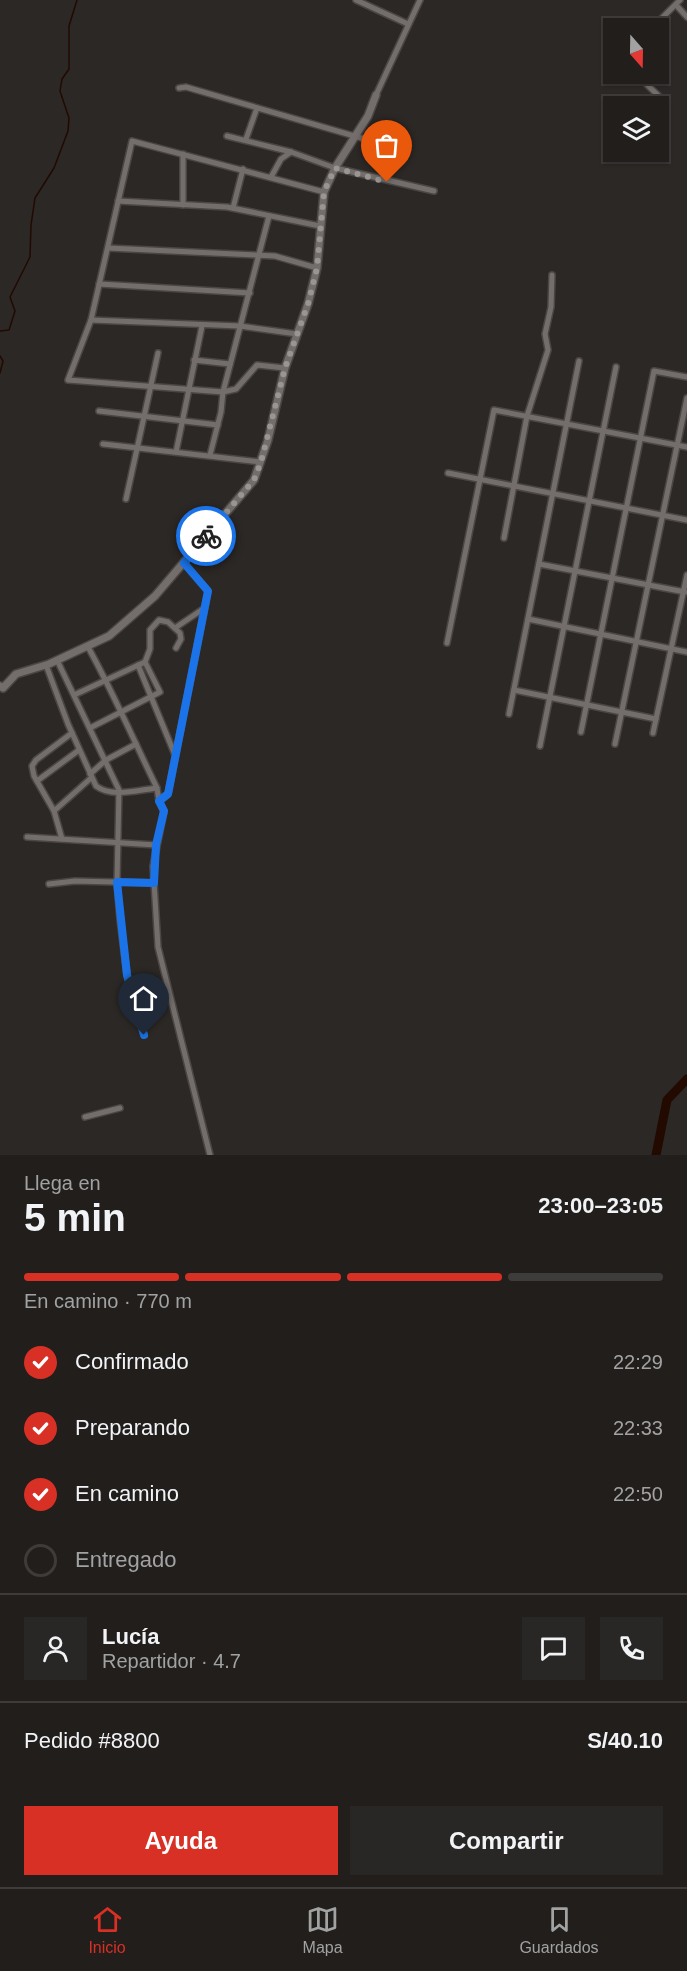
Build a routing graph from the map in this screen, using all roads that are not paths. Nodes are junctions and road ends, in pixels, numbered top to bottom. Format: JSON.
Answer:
{"nodes":[{"id":1,"x":356,"y":0,"type":"edge"},
{"id":2,"x":420,"y":0,"type":"edge"},
{"id":3,"x":678,"y":2,"type":"edge"},
{"id":4,"x":687,"y":17,"type":"edge"},
{"id":5,"x":662,"y":18,"type":"edge"},
{"id":6,"x":408,"y":24,"type":"junction"},
{"id":7,"x":646,"y":84,"type":"edge"},
{"id":8,"x":179,"y":88,"type":"dead end"},
{"id":9,"x":376,"y":96,"type":"joint"},
{"id":10,"x":659,"y":96,"type":"edge"},
{"id":11,"x":257,"y":108,"type":"junction"},
{"id":12,"x":227,"y":136,"type":"dead end"},
{"id":13,"x":355,"y":137,"type":"junction"},
{"id":14,"x":246,"y":139,"type":"junction"},
{"id":15,"x":399,"y":149,"type":"dead end"},
{"id":16,"x":291,"y":152,"type":"junction"},
{"id":17,"x":183,"y":154,"type":"junction"},
{"id":18,"x":335,"y":168,"type":"junction"},
{"id":19,"x":243,"y":169,"type":"junction"},
{"id":20,"x":271,"y":177,"type":"junction"},
{"id":21,"x":434,"y":191,"type":"dead end"},
{"id":22,"x":324,"y":192,"type":"junction"},
{"id":23,"x":118,"y":201,"type":"junction"},
{"id":24,"x":183,"y":205,"type":"junction"},
{"id":25,"x":233,"y":208,"type":"junction"},
{"id":26,"x":269,"y":216,"type":"junction"},
{"id":27,"x":320,"y":226,"type":"junction"},
{"id":28,"x":108,"y":248,"type":"junction"},
{"id":29,"x":260,"y":256,"type":"junction"},
{"id":30,"x":317,"y":268,"type":"junction"},
{"id":31,"x":552,"y":275,"type":"dead end"},
{"id":32,"x":99,"y":284,"type":"junction"},
{"id":33,"x":250,"y":293,"type":"junction"},
{"id":34,"x":91,"y":320,"type":"junction"},
{"id":35,"x":202,"y":326,"type":"junction"},
{"id":36,"x":240,"y":326,"type":"junction"},
{"id":37,"x":297,"y":334,"type":"junction"},
{"id":38,"x":158,"y":353,"type":"dead end"},
{"id":39,"x":195,"y":360,"type":"junction"},
{"id":40,"x":579,"y":361,"type":"dead end"},
{"id":41,"x":230,"y":364,"type":"junction"},
{"id":42,"x":285,"y":368,"type":"junction"},
{"id":43,"x":616,"y":368,"type":"dead end"},
{"id":44,"x":687,"y":377,"type":"edge"},
{"id":45,"x":150,"y":386,"type":"junction"},
{"id":46,"x":188,"y":390,"type":"junction"},
{"id":47,"x":223,"y":392,"type":"junction"},
{"id":48,"x":687,"y":398,"type":"edge"},
{"id":49,"x":99,"y":411,"type":"dead end"},
{"id":50,"x":527,"y":416,"type":"junction"},
{"id":51,"x":143,"y":417,"type":"junction"},
{"id":52,"x":182,"y":420,"type":"junction"},
{"id":53,"x":567,"y":424,"type":"junction"},
{"id":54,"x":218,"y":425,"type":"junction"},
{"id":55,"x":603,"y":431,"type":"junction"},
{"id":56,"x":641,"y":439,"type":"junction"},
{"id":57,"x":103,"y":444,"type":"dead end"},
{"id":58,"x":677,"y":445,"type":"junction"},
{"id":59,"x":687,"y":447,"type":"edge"},
{"id":60,"x":136,"y":449,"type":"junction"},
{"id":61,"x":176,"y":452,"type":"junction"},
{"id":62,"x":210,"y":455,"type":"junction"},
{"id":63,"x":261,"y":462,"type":"junction"},
{"id":64,"x":448,"y":473,"type":"dead end"},
{"id":65,"x":480,"y":480,"type":"junction"},
{"id":66,"x":514,"y":486,"type":"junction"},
{"id":67,"x":553,"y":494,"type":"junction"},
{"id":68,"x":126,"y":499,"type":"dead end"},
{"id":69,"x":589,"y":501,"type":"junction"},
{"id":70,"x":627,"y":508,"type":"junction"},
{"id":71,"x":662,"y":515,"type":"junction"},
{"id":72,"x":687,"y":520,"type":"edge"},
{"id":73,"x":504,"y":538,"type":"dead end"},
{"id":74,"x":184,"y":563,"type":"junction"},
{"id":75,"x":539,"y":564,"type":"junction"},
{"id":76,"x":575,"y":571,"type":"junction"},
{"id":77,"x":687,"y":575,"type":"edge"},
{"id":78,"x":612,"y":578,"type":"junction"},
{"id":79,"x":648,"y":585,"type":"junction"},
{"id":80,"x":685,"y":592,"type":"edge"},
{"id":81,"x":203,"y":609,"type":"junction"},
{"id":82,"x":528,"y":619,"type":"junction"},
{"id":83,"x":564,"y":627,"type":"junction"},
{"id":84,"x":175,"y":628,"type":"junction"},
{"id":85,"x":601,"y":634,"type":"junction"},
{"id":86,"x":636,"y":642,"type":"junction"},
{"id":87,"x":447,"y":643,"type":"dead end"},
{"id":88,"x":88,"y":647,"type":"junction"},
{"id":89,"x":176,"y":648,"type":"dead end"},
{"id":90,"x":671,"y":648,"type":"junction"},
{"id":91,"x":687,"y":652,"type":"edge"},
{"id":92,"x":57,"y":660,"type":"junction"},
{"id":93,"x":145,"y":662,"type":"junction"},
{"id":94,"x":46,"y":664,"type":"junction"},
{"id":95,"x":138,"y":665,"type":"junction"},
{"id":96,"x":106,"y":679,"type":"junction"},
{"id":97,"x":1,"y":689,"type":"edge"},
{"id":98,"x":514,"y":690,"type":"junction"},
{"id":99,"x":74,"y":695,"type":"junction"},
{"id":100,"x":150,"y":697,"type":"junction"},
{"id":101,"x":550,"y":697,"type":"junction"},
{"id":102,"x":587,"y":705,"type":"junction"},
{"id":103,"x":622,"y":712,"type":"junction"},
{"id":104,"x":120,"y":713,"type":"junction"},
{"id":105,"x":509,"y":714,"type":"dead end"},
{"id":106,"x":656,"y":718,"type":"junction"},
{"id":107,"x":90,"y":728,"type":"junction"},
{"id":108,"x":581,"y":732,"type":"dead end"},
{"id":109,"x":72,"y":733,"type":"junction"},
{"id":110,"x":653,"y":733,"type":"dead end"},
{"id":111,"x":136,"y":744,"type":"junction"},
{"id":112,"x":615,"y":744,"type":"dead end"},
{"id":113,"x":540,"y":746,"type":"dead end"},
{"id":114,"x":79,"y":750,"type":"junction"},
{"id":115,"x":176,"y":756,"type":"junction"},
{"id":116,"x":106,"y":760,"type":"junction"},
{"id":117,"x":91,"y":776,"type":"junction"},
{"id":118,"x":37,"y":782,"type":"junction"},
{"id":119,"x":157,"y":788,"type":"junction"},
{"id":120,"x":119,"y":792,"type":"junction"},
{"id":121,"x":159,"y":801,"type":"junction"},
{"id":122,"x":54,"y":811,"type":"junction"},
{"id":123,"x":27,"y":837,"type":"dead end"},
{"id":124,"x":62,"y":839,"type":"junction"},
{"id":125,"x":119,"y":842,"type":"junction"},
{"id":126,"x":156,"y":845,"type":"junction"},
{"id":127,"x":117,"y":882,"type":"junction"},
{"id":128,"x":154,"y":883,"type":"junction"},
{"id":129,"x":49,"y":884,"type":"dead end"},
{"id":130,"x":144,"y":1035,"type":"dead end"},
{"id":131,"x":120,"y":1108,"type":"dead end"},
{"id":132,"x":85,"y":1118,"type":"dead end"},
{"id":133,"x":210,"y":1155,"type":"edge"}],
"edges":[{"from":1,"to":6,"type":"street"},
{"from":2,"to":6,"type":"street"},
{"from":3,"to":4,"type":"street"},
{"from":3,"to":5,"type":"street"},
{"from":6,"to":9,"type":"street"},
{"from":7,"to":10,"type":"street"},
{"from":8,"to":11,"type":"street"},
{"from":9,"to":13,"type":"street"},
{"from":11,"to":13,"type":"street"},
{"from":11,"to":14,"type":"street"},
{"from":12,"to":14,"type":"street"},
{"from":13,"to":15,"type":"street"},
{"from":13,"to":18,"type":"street"},
{"from":14,"to":16,"type":"street"},
{"from":16,"to":18,"type":"street"},
{"from":16,"to":20,"type":"street"},
{"from":17,"to":19,"type":"street"},
{"from":17,"to":23,"type":"street"},
{"from":17,"to":24,"type":"street"},
{"from":18,"to":21,"type":"street"},
{"from":18,"to":22,"type":"street"},
{"from":19,"to":20,"type":"street"},
{"from":19,"to":25,"type":"street"},
{"from":20,"to":22,"type":"street"},
{"from":22,"to":27,"type":"street"},
{"from":23,"to":24,"type":"street"},
{"from":23,"to":28,"type":"street"},
{"from":24,"to":25,"type":"street"},
{"from":25,"to":26,"type":"street"},
{"from":26,"to":27,"type":"street"},
{"from":26,"to":29,"type":"street"},
{"from":27,"to":30,"type":"street"},
{"from":28,"to":29,"type":"street"},
{"from":28,"to":32,"type":"street"},
{"from":29,"to":30,"type":"street"},
{"from":29,"to":33,"type":"street"},
{"from":30,"to":37,"type":"street"},
{"from":31,"to":50,"type":"street"},
{"from":32,"to":33,"type":"street"},
{"from":32,"to":34,"type":"street"},
{"from":33,"to":36,"type":"street"},
{"from":34,"to":35,"type":"street"},
{"from":34,"to":45,"type":"street"},
{"from":35,"to":36,"type":"street"},
{"from":35,"to":39,"type":"street"},
{"from":36,"to":37,"type":"street"},
{"from":36,"to":41,"type":"street"},
{"from":37,"to":42,"type":"street"},
{"from":38,"to":45,"type":"street"},
{"from":39,"to":41,"type":"street"},
{"from":39,"to":46,"type":"street"},
{"from":40,"to":53,"type":"street"},
{"from":41,"to":47,"type":"street"},
{"from":42,"to":47,"type":"street"},
{"from":42,"to":63,"type":"street"},
{"from":43,"to":55,"type":"street"},
{"from":44,"to":56,"type":"street"},
{"from":45,"to":46,"type":"street"},
{"from":45,"to":51,"type":"street"},
{"from":46,"to":47,"type":"street"},
{"from":46,"to":52,"type":"street"},
{"from":47,"to":54,"type":"street"},
{"from":48,"to":58,"type":"street"},
{"from":49,"to":51,"type":"street"},
{"from":50,"to":53,"type":"street"},
{"from":50,"to":65,"type":"street"},
{"from":50,"to":66,"type":"street"},
{"from":51,"to":52,"type":"street"},
{"from":51,"to":60,"type":"street"},
{"from":52,"to":54,"type":"street"},
{"from":52,"to":61,"type":"street"},
{"from":53,"to":55,"type":"street"},
{"from":53,"to":67,"type":"street"},
{"from":54,"to":62,"type":"street"},
{"from":55,"to":56,"type":"street"},
{"from":55,"to":69,"type":"street"},
{"from":56,"to":58,"type":"street"},
{"from":56,"to":70,"type":"street"},
{"from":57,"to":60,"type":"street"},
{"from":58,"to":59,"type":"street"},
{"from":58,"to":71,"type":"street"},
{"from":60,"to":61,"type":"street"},
{"from":60,"to":68,"type":"street"},
{"from":61,"to":62,"type":"street"},
{"from":62,"to":63,"type":"street"},
{"from":63,"to":74,"type":"street"},
{"from":64,"to":65,"type":"street"},
{"from":65,"to":66,"type":"street"},
{"from":65,"to":87,"type":"street"},
{"from":66,"to":67,"type":"street"},
{"from":66,"to":73,"type":"street"},
{"from":67,"to":69,"type":"street"},
{"from":67,"to":75,"type":"street"},
{"from":69,"to":70,"type":"street"},
{"from":69,"to":76,"type":"street"},
{"from":70,"to":71,"type":"street"},
{"from":70,"to":78,"type":"street"},
{"from":71,"to":72,"type":"street"},
{"from":71,"to":79,"type":"street"},
{"from":74,"to":81,"type":"street"},
{"from":74,"to":88,"type":"street"},
{"from":75,"to":76,"type":"street"},
{"from":75,"to":82,"type":"street"},
{"from":76,"to":78,"type":"street"},
{"from":76,"to":83,"type":"street"},
{"from":77,"to":80,"type":"street"},
{"from":78,"to":79,"type":"street"},
{"from":78,"to":85,"type":"street"},
{"from":79,"to":80,"type":"street"},
{"from":79,"to":86,"type":"street"},
{"from":80,"to":90,"type":"street"},
{"from":81,"to":84,"type":"street"},
{"from":81,"to":115,"type":"street"},
{"from":82,"to":83,"type":"street"},
{"from":82,"to":98,"type":"street"},
{"from":83,"to":85,"type":"street"},
{"from":83,"to":101,"type":"street"},
{"from":84,"to":89,"type":"street"},
{"from":84,"to":93,"type":"street"},
{"from":85,"to":86,"type":"street"},
{"from":85,"to":102,"type":"street"},
{"from":86,"to":90,"type":"street"},
{"from":86,"to":103,"type":"street"},
{"from":88,"to":92,"type":"street"},
{"from":88,"to":96,"type":"street"},
{"from":90,"to":91,"type":"street"},
{"from":90,"to":106,"type":"street"},
{"from":92,"to":94,"type":"street"},
{"from":92,"to":99,"type":"street"},
{"from":93,"to":95,"type":"street"},
{"from":93,"to":100,"type":"street"},
{"from":94,"to":97,"type":"street"},
{"from":94,"to":109,"type":"street"},
{"from":95,"to":96,"type":"street"},
{"from":95,"to":100,"type":"street"},
{"from":96,"to":99,"type":"street"},
{"from":96,"to":104,"type":"street"},
{"from":98,"to":101,"type":"street"},
{"from":98,"to":105,"type":"street"},
{"from":99,"to":107,"type":"street"},
{"from":100,"to":104,"type":"street"},
{"from":100,"to":115,"type":"street"},
{"from":101,"to":102,"type":"street"},
{"from":101,"to":113,"type":"street"},
{"from":102,"to":103,"type":"street"},
{"from":102,"to":108,"type":"street"},
{"from":103,"to":106,"type":"street"},
{"from":103,"to":112,"type":"street"},
{"from":104,"to":107,"type":"street"},
{"from":104,"to":111,"type":"street"},
{"from":106,"to":110,"type":"street"},
{"from":107,"to":116,"type":"street"},
{"from":109,"to":114,"type":"street"},
{"from":109,"to":118,"type":"street"},
{"from":111,"to":116,"type":"street"},
{"from":111,"to":119,"type":"street"},
{"from":114,"to":117,"type":"street"},
{"from":114,"to":118,"type":"street"},
{"from":115,"to":121,"type":"street"},
{"from":116,"to":117,"type":"street"},
{"from":116,"to":120,"type":"street"},
{"from":117,"to":120,"type":"street"},
{"from":117,"to":122,"type":"street"},
{"from":118,"to":122,"type":"street"},
{"from":119,"to":120,"type":"street"},
{"from":119,"to":121,"type":"street"},
{"from":120,"to":125,"type":"street"},
{"from":121,"to":126,"type":"street"},
{"from":122,"to":124,"type":"street"},
{"from":123,"to":124,"type":"street"},
{"from":124,"to":125,"type":"street"},
{"from":125,"to":126,"type":"street"},
{"from":125,"to":127,"type":"street"},
{"from":126,"to":128,"type":"street"},
{"from":127,"to":128,"type":"street"},
{"from":127,"to":129,"type":"street"},
{"from":127,"to":130,"type":"street"},
{"from":128,"to":133,"type":"street"},
{"from":131,"to":132,"type":"street"}]}
